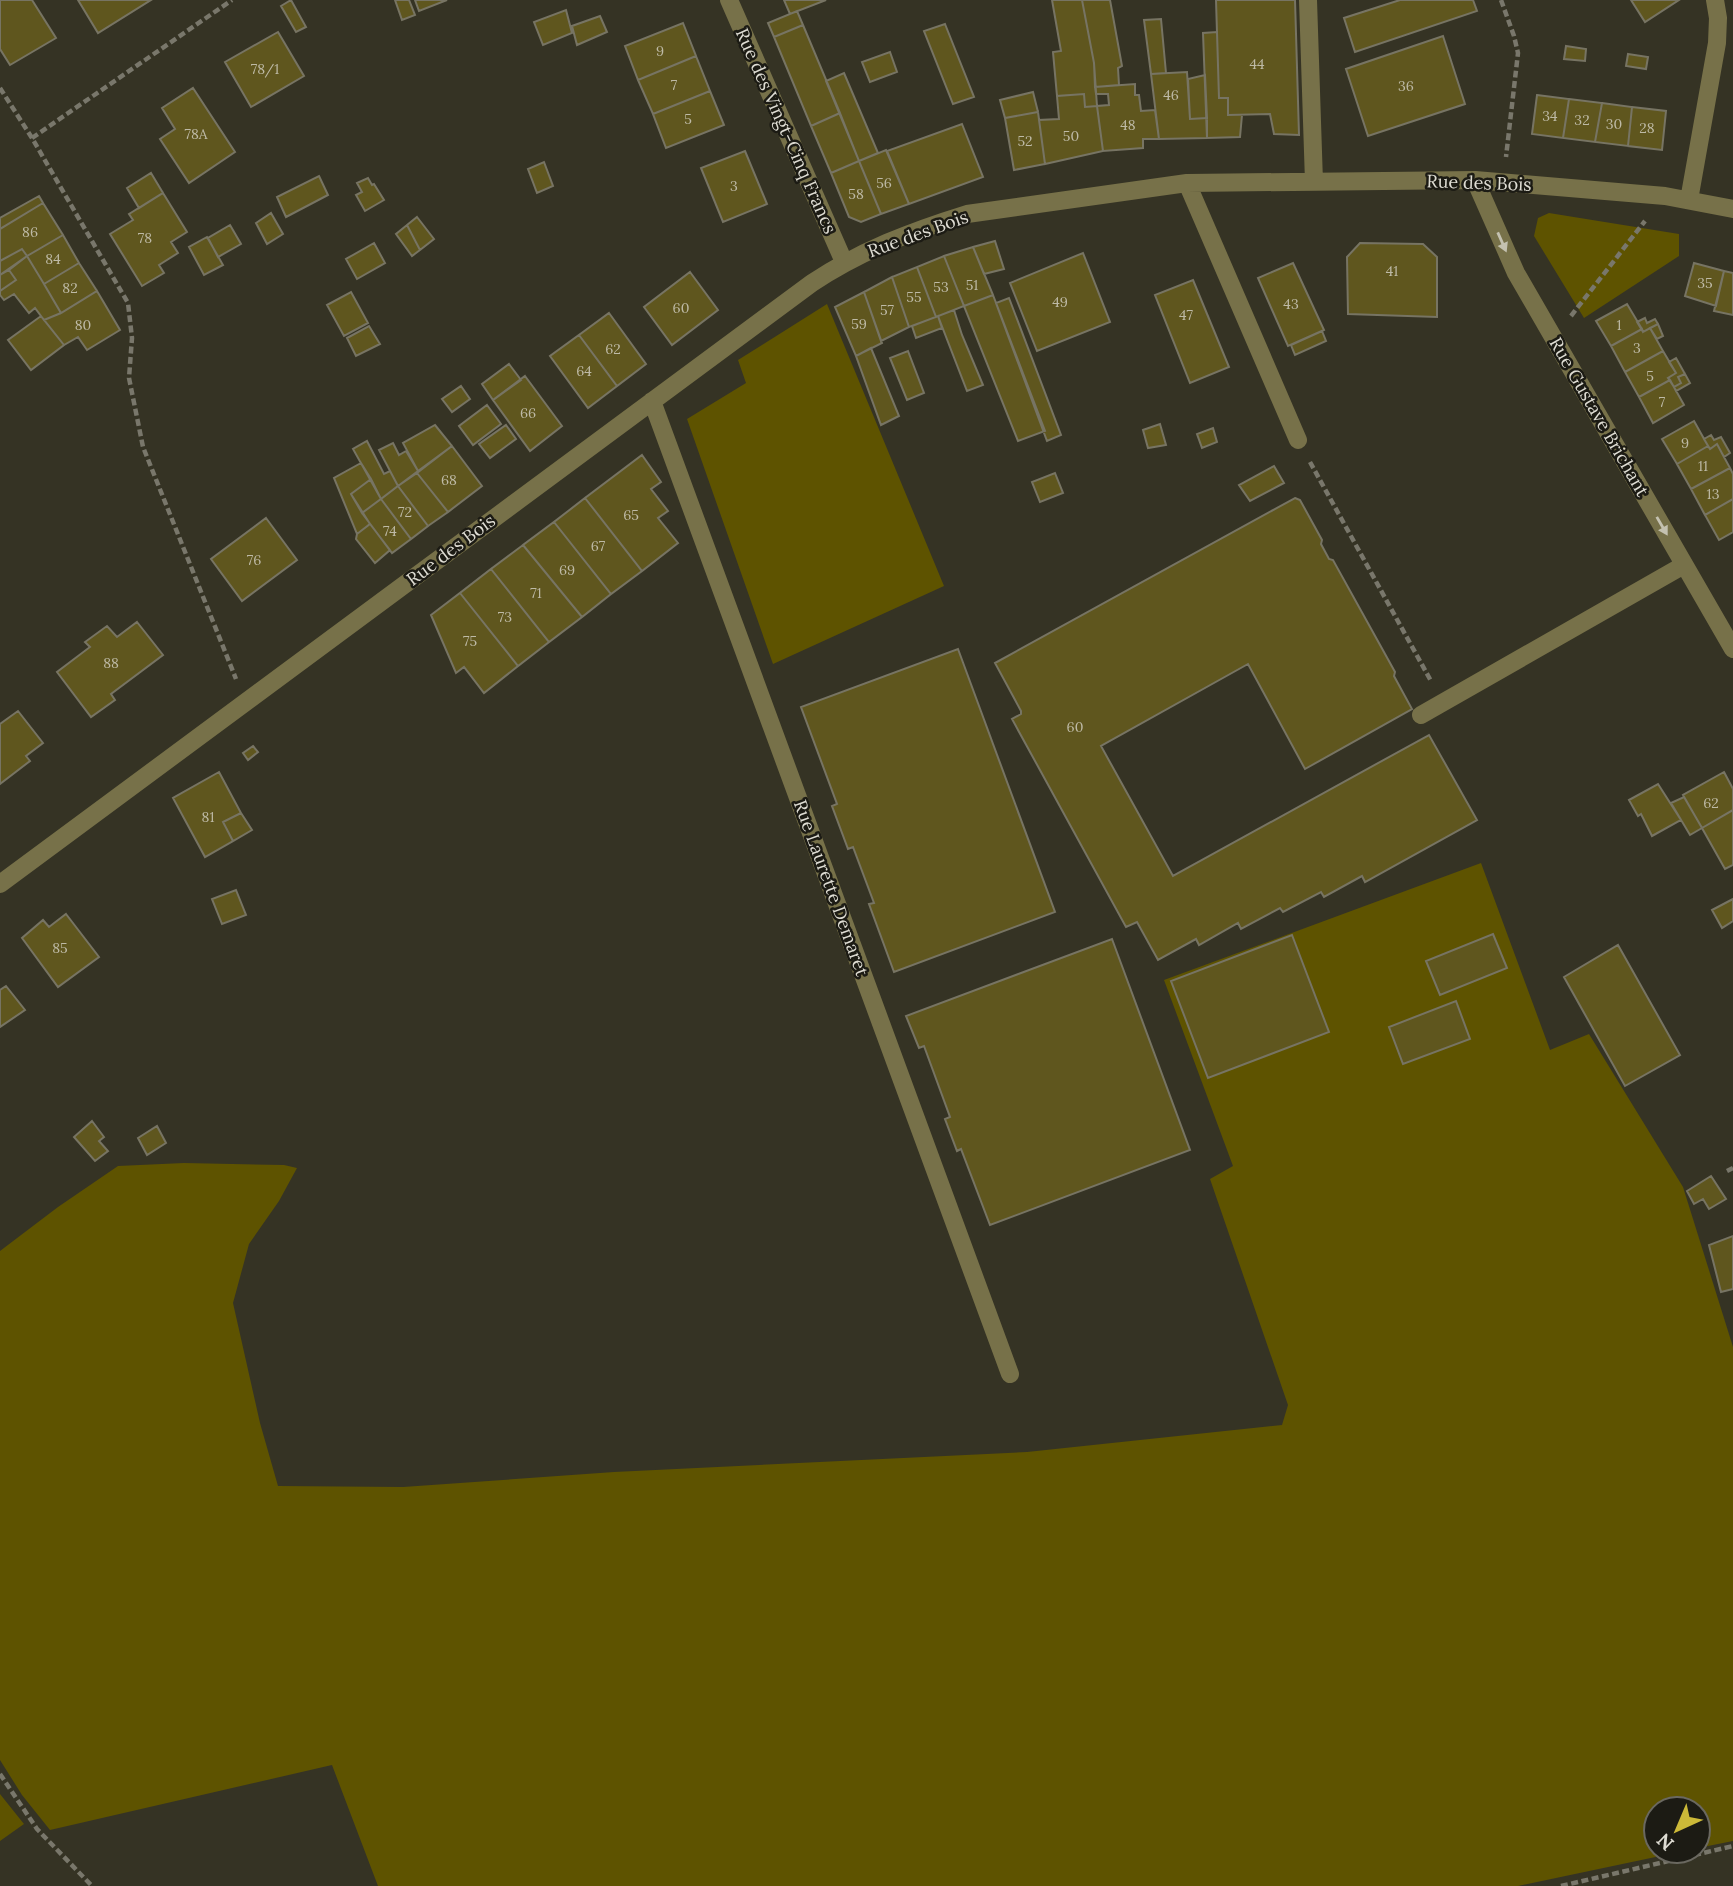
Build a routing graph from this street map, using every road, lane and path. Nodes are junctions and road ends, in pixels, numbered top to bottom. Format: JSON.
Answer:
{"nodes":[{"id":1,"x":232,"y":0,"type":"edge"},
{"id":2,"x":729,"y":0,"type":"edge"},
{"id":3,"x":1307,"y":0,"type":"edge"},
{"id":4,"x":1501,"y":0,"type":"edge"},
{"id":5,"x":1715,"y":0,"type":"edge"},
{"id":6,"x":0,"y":88,"type":"edge"},
{"id":7,"x":32,"y":138,"type":"junction"},
{"id":8,"x":1475,"y":180,"type":"junction"},
{"id":9,"x":1314,"y":181,"type":"junction"},
{"id":10,"x":1503,"y":182,"type":"junction"},
{"id":11,"x":1187,"y":183,"type":"junction"},
{"id":12,"x":1665,"y":196,"type":"junction"},
{"id":13,"x":1689,"y":200,"type":"junction"},
{"id":14,"x":1733,"y":209,"type":"edge"},
{"id":15,"x":844,"y":262,"type":"junction"},
{"id":16,"x":1553,"y":339,"type":"junction"},
{"id":17,"x":652,"y":401,"type":"junction"},
{"id":18,"x":1298,"y":440,"type":"joint"},
{"id":19,"x":1684,"y":565,"type":"junction"},
{"id":20,"x":1733,"y":649,"type":"edge"},
{"id":21,"x":245,"y":703,"type":"junction"},
{"id":22,"x":1443,"y":703,"type":"junction"},
{"id":23,"x":1421,"y":715,"type":"dead end"},
{"id":24,"x":0,"y":884,"type":"edge"},
{"id":25,"x":1733,"y":1168,"type":"edge"},
{"id":26,"x":1727,"y":1171,"type":"dead end"},
{"id":27,"x":1010,"y":1374,"type":"dead end"},
{"id":28,"x":0,"y":1774,"type":"edge"},
{"id":29,"x":1733,"y":1846,"type":"edge"},
{"id":30,"x":92,"y":1886,"type":"edge"},
{"id":31,"x":1561,"y":1886,"type":"edge"}],
"edges":[{"from":1,"to":7,"type":"path"},
{"from":2,"to":15,"type":"street","name":"Rue des Vingt-Cinq Francs"},
{"from":3,"to":9,"type":"street"},
{"from":4,"to":10,"type":"path"},
{"from":5,"to":13,"type":"street"},
{"from":6,"to":7,"type":"path"},
{"from":7,"to":21,"type":"path"},
{"from":8,"to":9,"type":"street","name":"Rue des Bois"},
{"from":8,"to":10,"type":"street","name":"Rue des Bois"},
{"from":8,"to":16,"type":"street","name":"Rue Gustave Brichant","one_way":true},
{"from":9,"to":11,"type":"street","name":"Rue des Bois"},
{"from":10,"to":12,"type":"street","name":"Rue des Bois"},
{"from":11,"to":15,"type":"street","name":"Rue des Bois"},
{"from":11,"to":18,"type":"street"},
{"from":12,"to":13,"type":"street","name":"Rue des Bois"},
{"from":12,"to":16,"type":"path"},
{"from":13,"to":14,"type":"street","name":"Rue des Bois"},
{"from":15,"to":17,"type":"street","name":"Rue des Bois"},
{"from":16,"to":19,"type":"street","name":"Rue Gustave Brichant","one_way":true},
{"from":17,"to":21,"type":"street","name":"Rue des Bois"},
{"from":17,"to":27,"type":"street","name":"Rue Laurette Demaret"},
{"from":18,"to":22,"type":"path"},
{"from":19,"to":20,"type":"street","name":"Rue Gustave Brichant"},
{"from":19,"to":22,"type":"street"},
{"from":21,"to":24,"type":"street","name":"Rue des Bois"},
{"from":22,"to":23,"type":"street"},
{"from":25,"to":26,"type":"path"},
{"from":28,"to":30,"type":"path"},
{"from":29,"to":31,"type":"path"}]}
